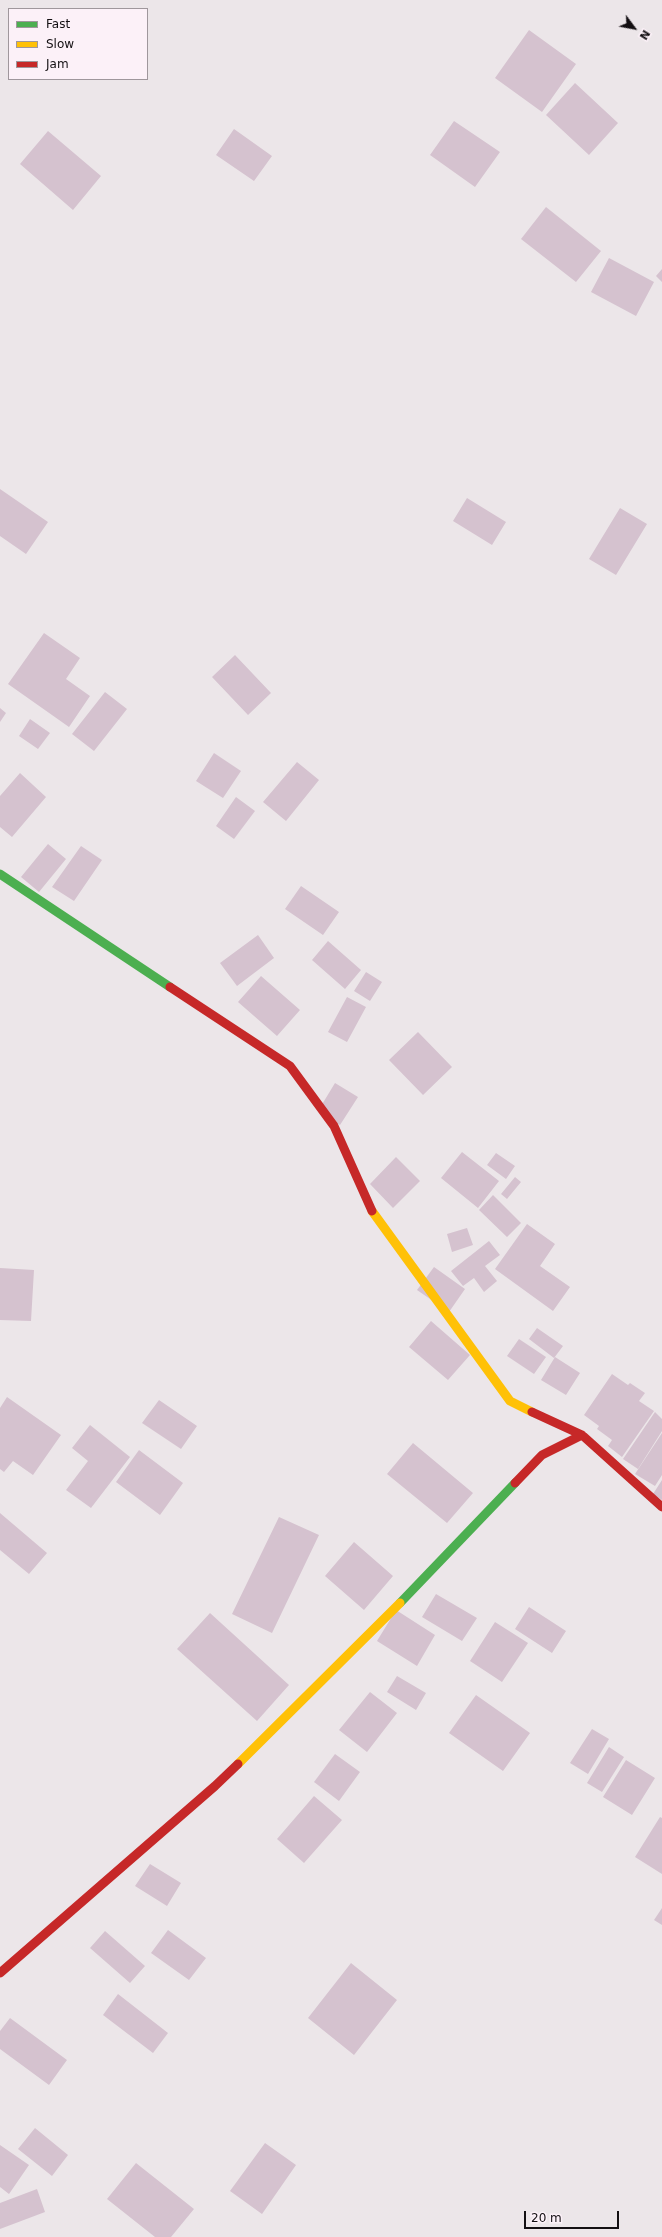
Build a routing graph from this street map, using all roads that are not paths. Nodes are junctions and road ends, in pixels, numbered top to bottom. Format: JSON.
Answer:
{"nodes":[{"id":1,"x":0,"y":874,"type":"edge"},
{"id":2,"x":582,"y":1435,"type":"junction"},
{"id":3,"x":662,"y":1507,"type":"edge"},
{"id":4,"x":0,"y":1973,"type":"edge"}],
"edges":[{"from":1,"to":2,"type":"street"},
{"from":2,"to":3,"type":"street"},
{"from":2,"to":4,"type":"street"}]}
